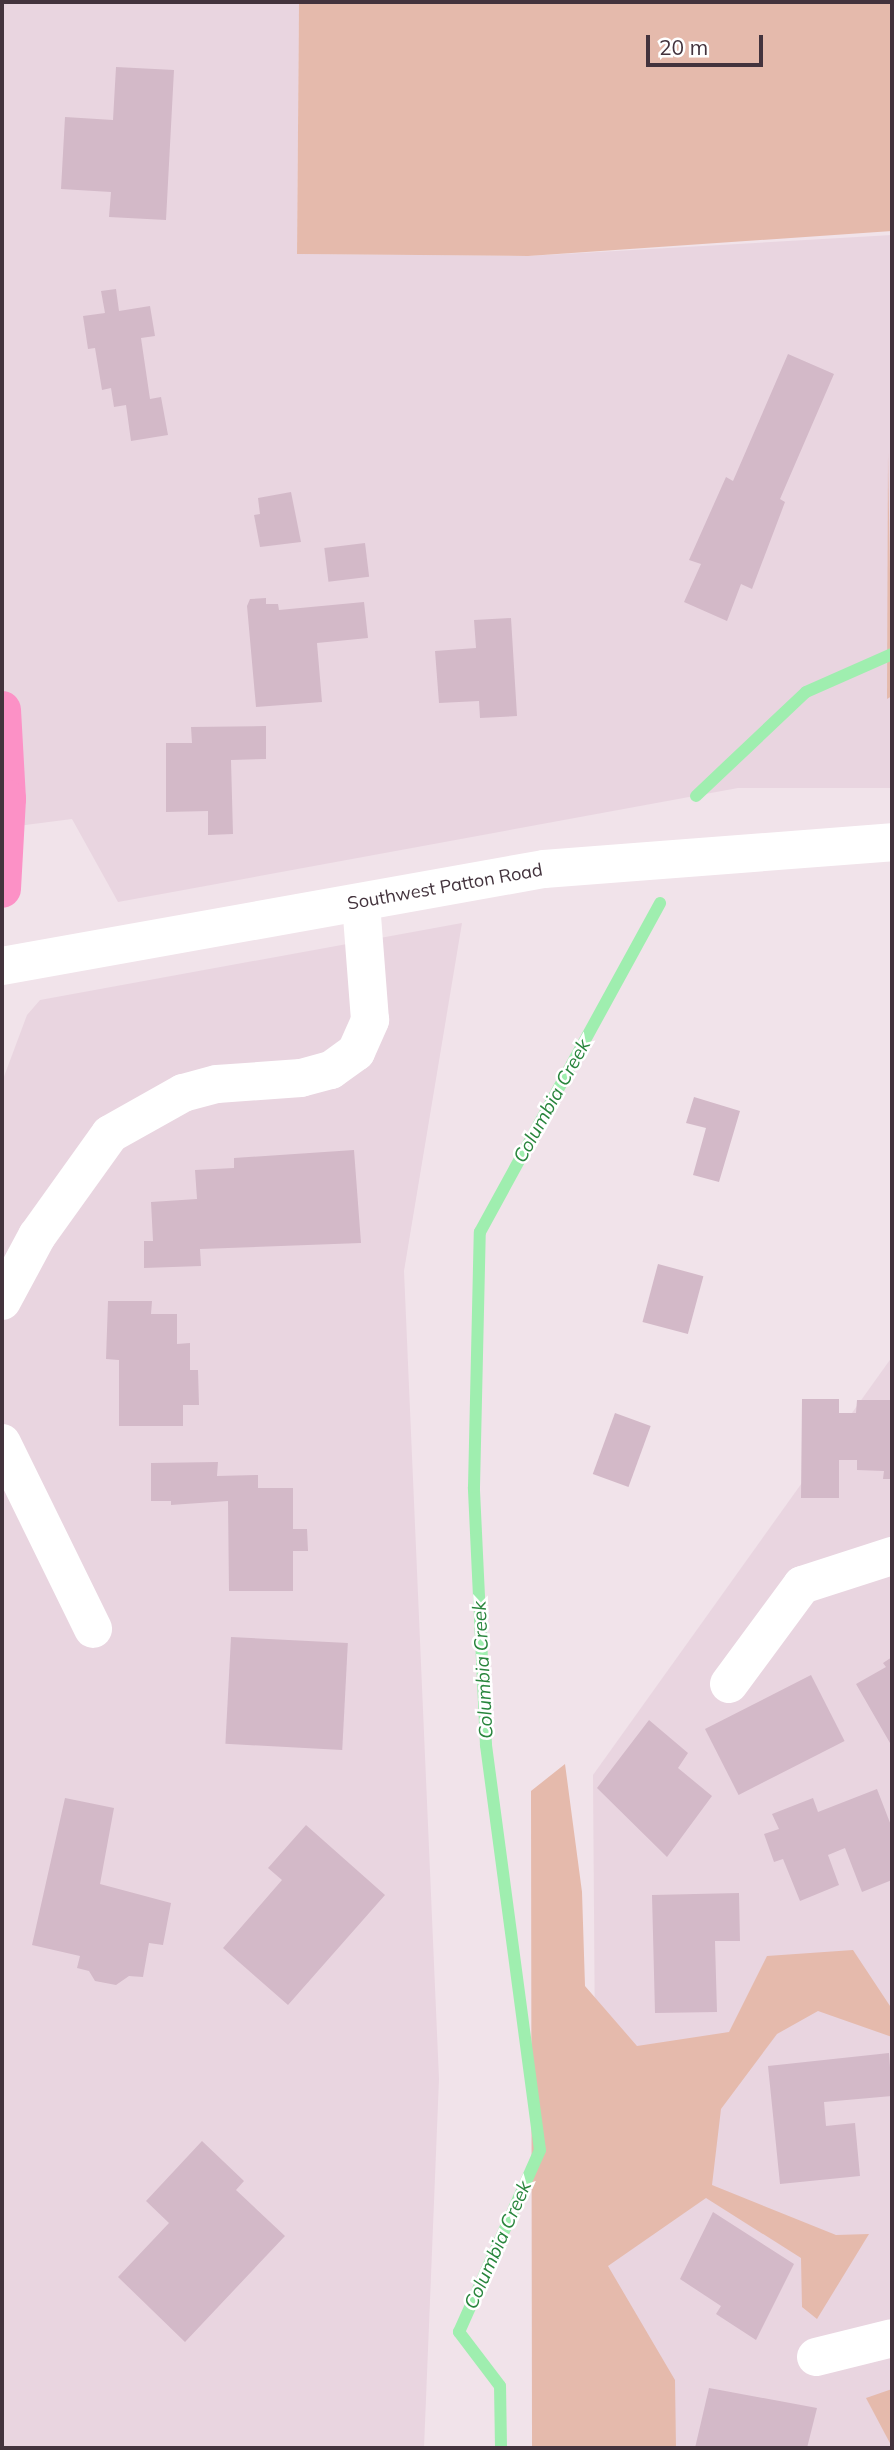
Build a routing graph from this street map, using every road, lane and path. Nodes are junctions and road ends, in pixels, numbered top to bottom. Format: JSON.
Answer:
{"nodes":[{"id":1,"x":2,"y":710,"type":"edge"},
{"id":2,"x":892,"y":842,"type":"edge"},
{"id":3,"x":2,"y":889,"type":"edge"},
{"id":4,"x":361,"y":903,"type":"junction"},
{"id":5,"x":2,"y":966,"type":"edge"},
{"id":6,"x":2,"y":1301,"type":"edge"},
{"id":7,"x":2,"y":1443,"type":"edge"},
{"id":8,"x":892,"y":1556,"type":"edge"},
{"id":9,"x":93,"y":1629,"type":"dead end"},
{"id":10,"x":729,"y":1684,"type":"dead end"},
{"id":11,"x":892,"y":2338,"type":"edge"},
{"id":12,"x":816,"y":2357,"type":"dead end"}],
"edges":[{"from":1,"to":3,"type":"main road"},
{"from":2,"to":4,"type":"street","name":"Southwest Patton Road"},
{"from":4,"to":5,"type":"street","name":"Southwest Patton Road"},
{"from":4,"to":6,"type":"street"},
{"from":7,"to":9,"type":"street"},
{"from":8,"to":10,"type":"street"},
{"from":11,"to":12,"type":"street"}]}
